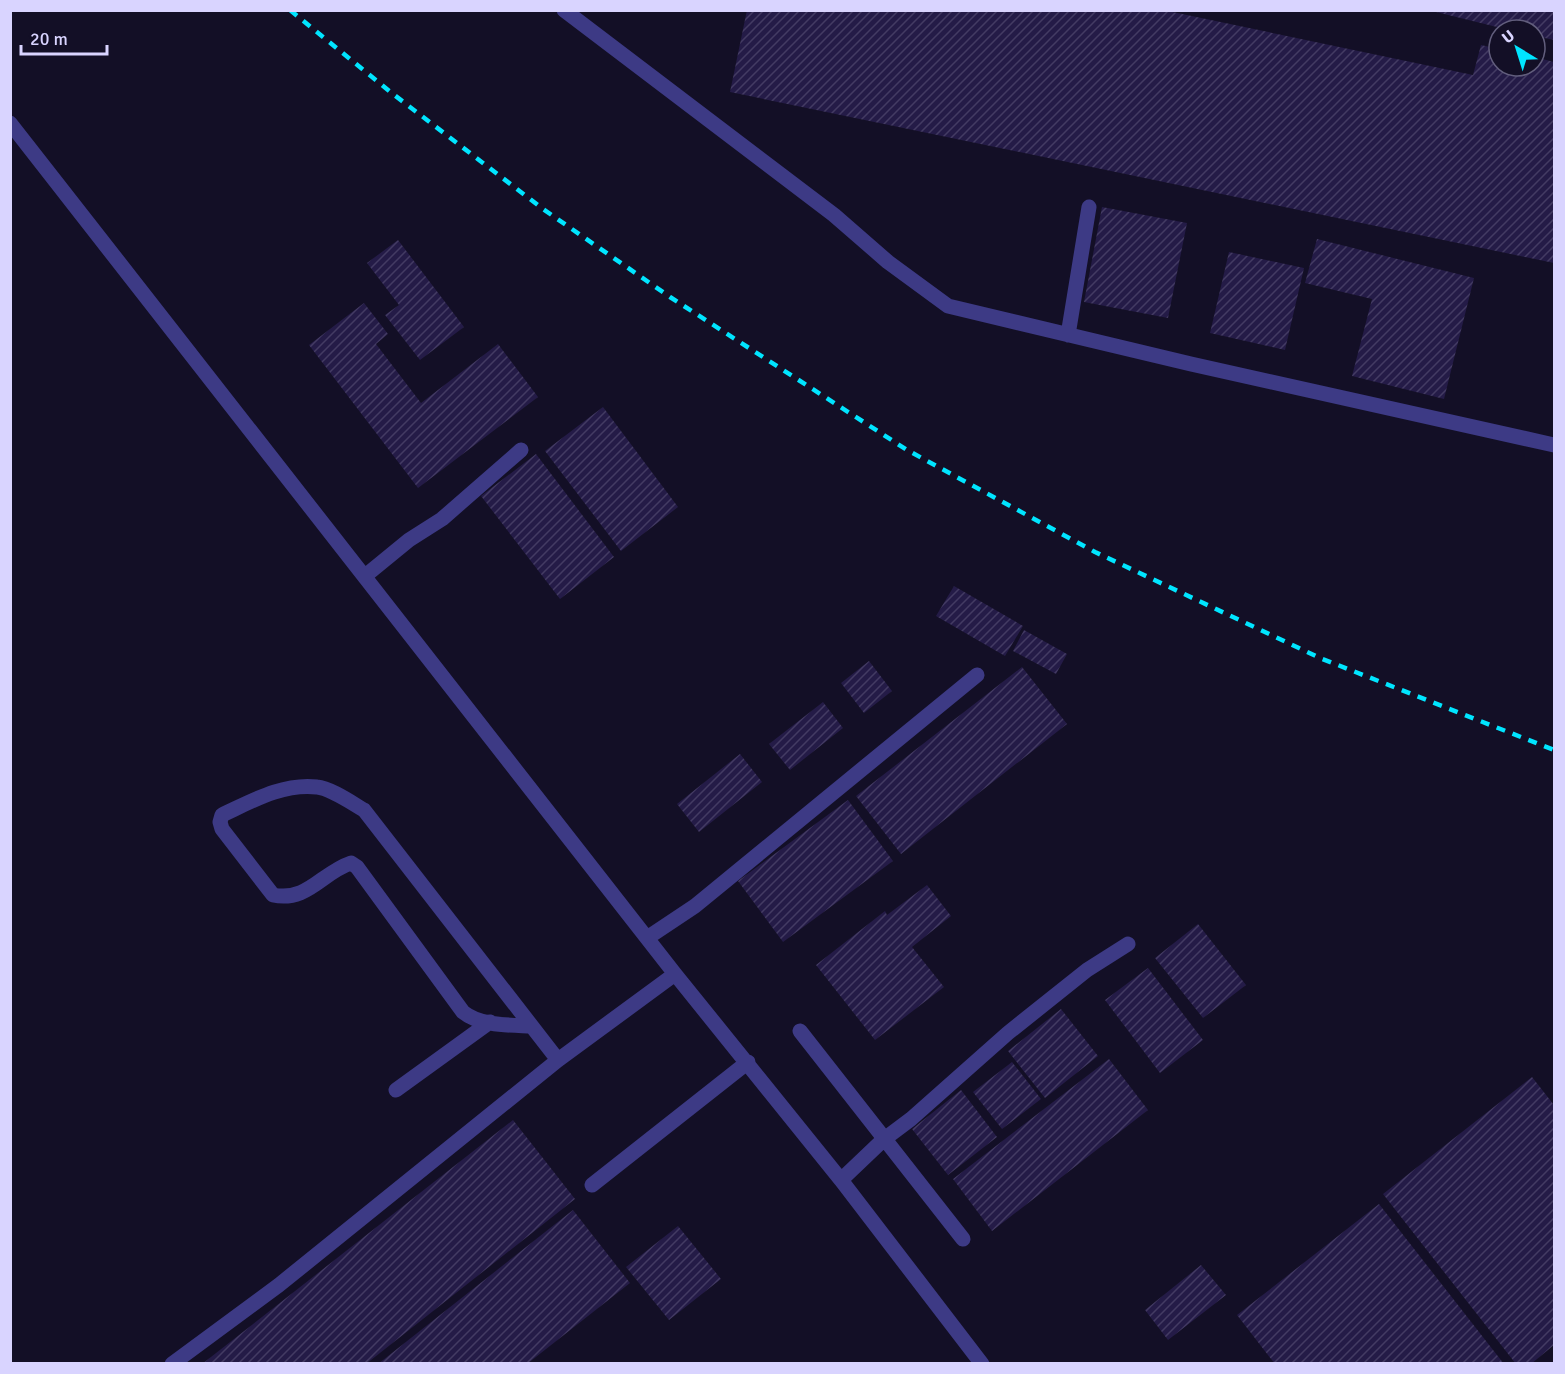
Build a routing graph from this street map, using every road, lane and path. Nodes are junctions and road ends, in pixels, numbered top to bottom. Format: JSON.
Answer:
{"nodes":[{"id":1,"x":564,"y":10,"type":"edge"},
{"id":2,"x":10,"y":123,"type":"edge"},
{"id":3,"x":1089,"y":207,"type":"dead end"},
{"id":4,"x":1068,"y":335,"type":"junction"},
{"id":5,"x":1554,"y":445,"type":"edge"},
{"id":6,"x":521,"y":450,"type":"dead end"},
{"id":7,"x":365,"y":576,"type":"junction"},
{"id":8,"x":977,"y":675,"type":"dead end"},
{"id":9,"x":647,"y":938,"type":"junction"},
{"id":10,"x":1128,"y":944,"type":"dead end"},
{"id":11,"x":675,"y":974,"type":"junction"},
{"id":12,"x":490,"y":1022,"type":"junction"},
{"id":13,"x":531,"y":1026,"type":"junction"},
{"id":14,"x":800,"y":1031,"type":"dead end"},
{"id":15,"x":558,"y":1060,"type":"junction"},
{"id":16,"x":748,"y":1062,"type":"junction"},
{"id":17,"x":396,"y":1090,"type":"dead end"},
{"id":18,"x":883,"y":1140,"type":"junction"},
{"id":19,"x":841,"y":1180,"type":"junction"},
{"id":20,"x":592,"y":1185,"type":"dead end"},
{"id":21,"x":963,"y":1239,"type":"dead end"},
{"id":22,"x":172,"y":1364,"type":"edge"},
{"id":23,"x":982,"y":1364,"type":"edge"}],
"edges":[{"from":1,"to":4,"type":"lane"},
{"from":2,"to":7,"type":"lane"},
{"from":3,"to":4,"type":"lane"},
{"from":4,"to":5,"type":"lane"},
{"from":6,"to":7,"type":"lane"},
{"from":7,"to":9,"type":"lane"},
{"from":8,"to":9,"type":"lane"},
{"from":9,"to":11,"type":"lane"},
{"from":10,"to":18,"type":"lane"},
{"from":11,"to":15,"type":"lane"},
{"from":11,"to":16,"type":"lane"},
{"from":12,"to":13,"type":"lane"},
{"from":12,"to":13,"type":"lane"},
{"from":12,"to":17,"type":"lane"},
{"from":13,"to":15,"type":"lane"},
{"from":14,"to":18,"type":"lane"},
{"from":15,"to":22,"type":"lane"},
{"from":16,"to":19,"type":"lane"},
{"from":16,"to":20,"type":"lane"},
{"from":18,"to":19,"type":"lane"},
{"from":18,"to":21,"type":"lane"},
{"from":19,"to":23,"type":"lane"}]}
